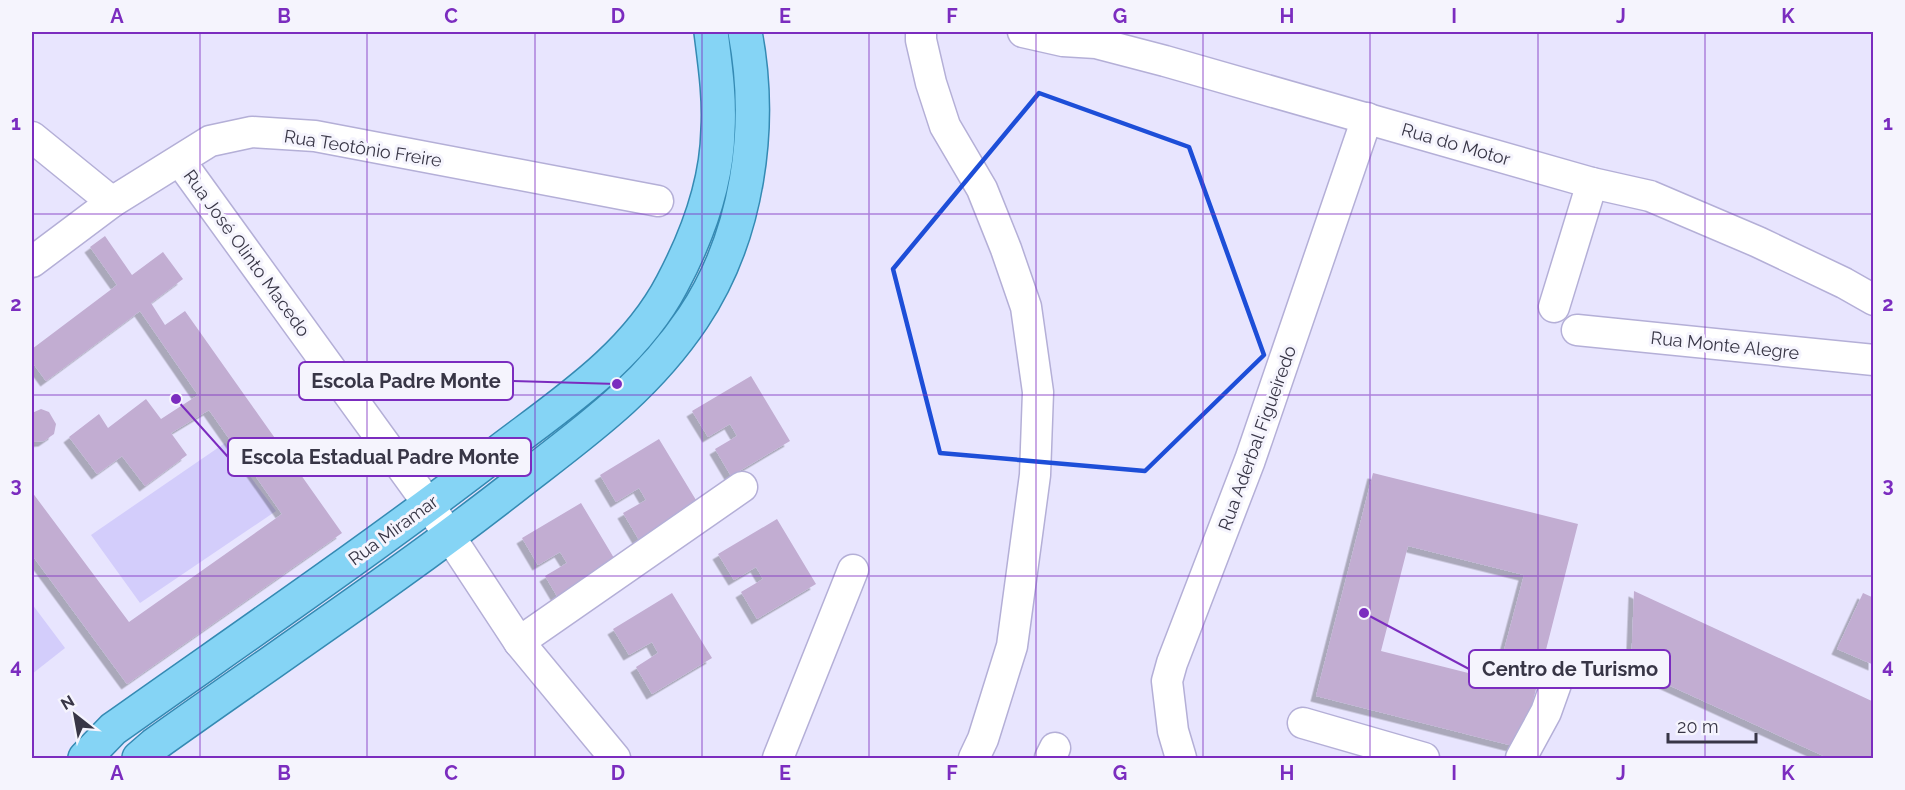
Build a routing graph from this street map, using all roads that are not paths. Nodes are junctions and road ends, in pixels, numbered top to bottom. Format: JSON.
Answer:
{"nodes":[{"id":1,"x":711,"y":32,"type":"edge"},
{"id":2,"x":745,"y":32,"type":"edge"},
{"id":3,"x":921,"y":32,"type":"edge"},
{"id":4,"x":1023,"y":32,"type":"edge"},
{"id":5,"x":1367,"y":118,"type":"junction"},
{"id":6,"x":32,"y":137,"type":"edge"},
{"id":7,"x":180,"y":160,"type":"junction"},
{"id":8,"x":1592,"y":183,"type":"junction"},
{"id":9,"x":658,"y":201,"type":"dead end"},
{"id":10,"x":112,"y":202,"type":"junction"},
{"id":11,"x":32,"y":262,"type":"edge"},
{"id":12,"x":1874,"y":300,"type":"edge"},
{"id":13,"x":1554,"y":307,"type":"dead end"},
{"id":14,"x":1577,"y":330,"type":"dead end"},
{"id":15,"x":1874,"y":360,"type":"edge"},
{"id":16,"x":742,"y":487,"type":"dead end"},
{"id":17,"x":429,"y":505,"type":"junction"},
{"id":18,"x":450,"y":537,"type":"junction"},
{"id":19,"x":853,"y":570,"type":"dead end"},
{"id":20,"x":519,"y":642,"type":"junction"},
{"id":21,"x":1556,"y":684,"type":"dead end"},
{"id":22,"x":1304,"y":723,"type":"dead end"},
{"id":23,"x":1339,"y":746,"type":"edge"},
{"id":24,"x":86,"y":759,"type":"edge"},
{"id":25,"x":139,"y":759,"type":"edge"},
{"id":26,"x":615,"y":759,"type":"edge"},
{"id":27,"x":778,"y":759,"type":"edge"},
{"id":28,"x":974,"y":759,"type":"edge"},
{"id":29,"x":1181,"y":759,"type":"edge"},
{"id":30,"x":1424,"y":759,"type":"edge"},
{"id":31,"x":1521,"y":759,"type":"edge"}],
"edges":[{"from":1,"to":17,"type":"main road","name":"Rua Miramar"},
{"from":2,"to":18,"type":"main road","name":"Rua Miramar"},
{"from":3,"to":28,"type":"street"},
{"from":4,"to":5,"type":"street","name":"Rua do Motor"},
{"from":5,"to":8,"type":"street","name":"Rua do Motor"},
{"from":5,"to":29,"type":"street","name":"Rua Aderbal Figueiredo"},
{"from":6,"to":10,"type":"street"},
{"from":7,"to":9,"type":"street","name":"Rua Teotônio Freire"},
{"from":7,"to":10,"type":"street","name":"Rua Teotônio Freire"},
{"from":7,"to":17,"type":"street","name":"Rua José Olinto Macedo"},
{"from":8,"to":12,"type":"street","name":"Rua do Motor"},
{"from":8,"to":13,"type":"street"},
{"from":10,"to":11,"type":"street","name":"Rua Teotônio Freire"},
{"from":14,"to":15,"type":"street","name":"Rua Monte Alegre"},
{"from":16,"to":20,"type":"street"},
{"from":17,"to":18,"type":"street","name":"Rua José Olinto Macedo"},
{"from":17,"to":24,"type":"main road","name":"Rua Miramar"},
{"from":18,"to":20,"type":"street","name":"Rua José Olinto Macedo"},
{"from":18,"to":25,"type":"main road","name":"Rua Miramar"},
{"from":19,"to":27,"type":"street"},
{"from":20,"to":26,"type":"street","name":"Rua José Olinto Macedo"},
{"from":21,"to":31,"type":"street"},
{"from":22,"to":23,"type":"street"},
{"from":23,"to":30,"type":"street"}]}
